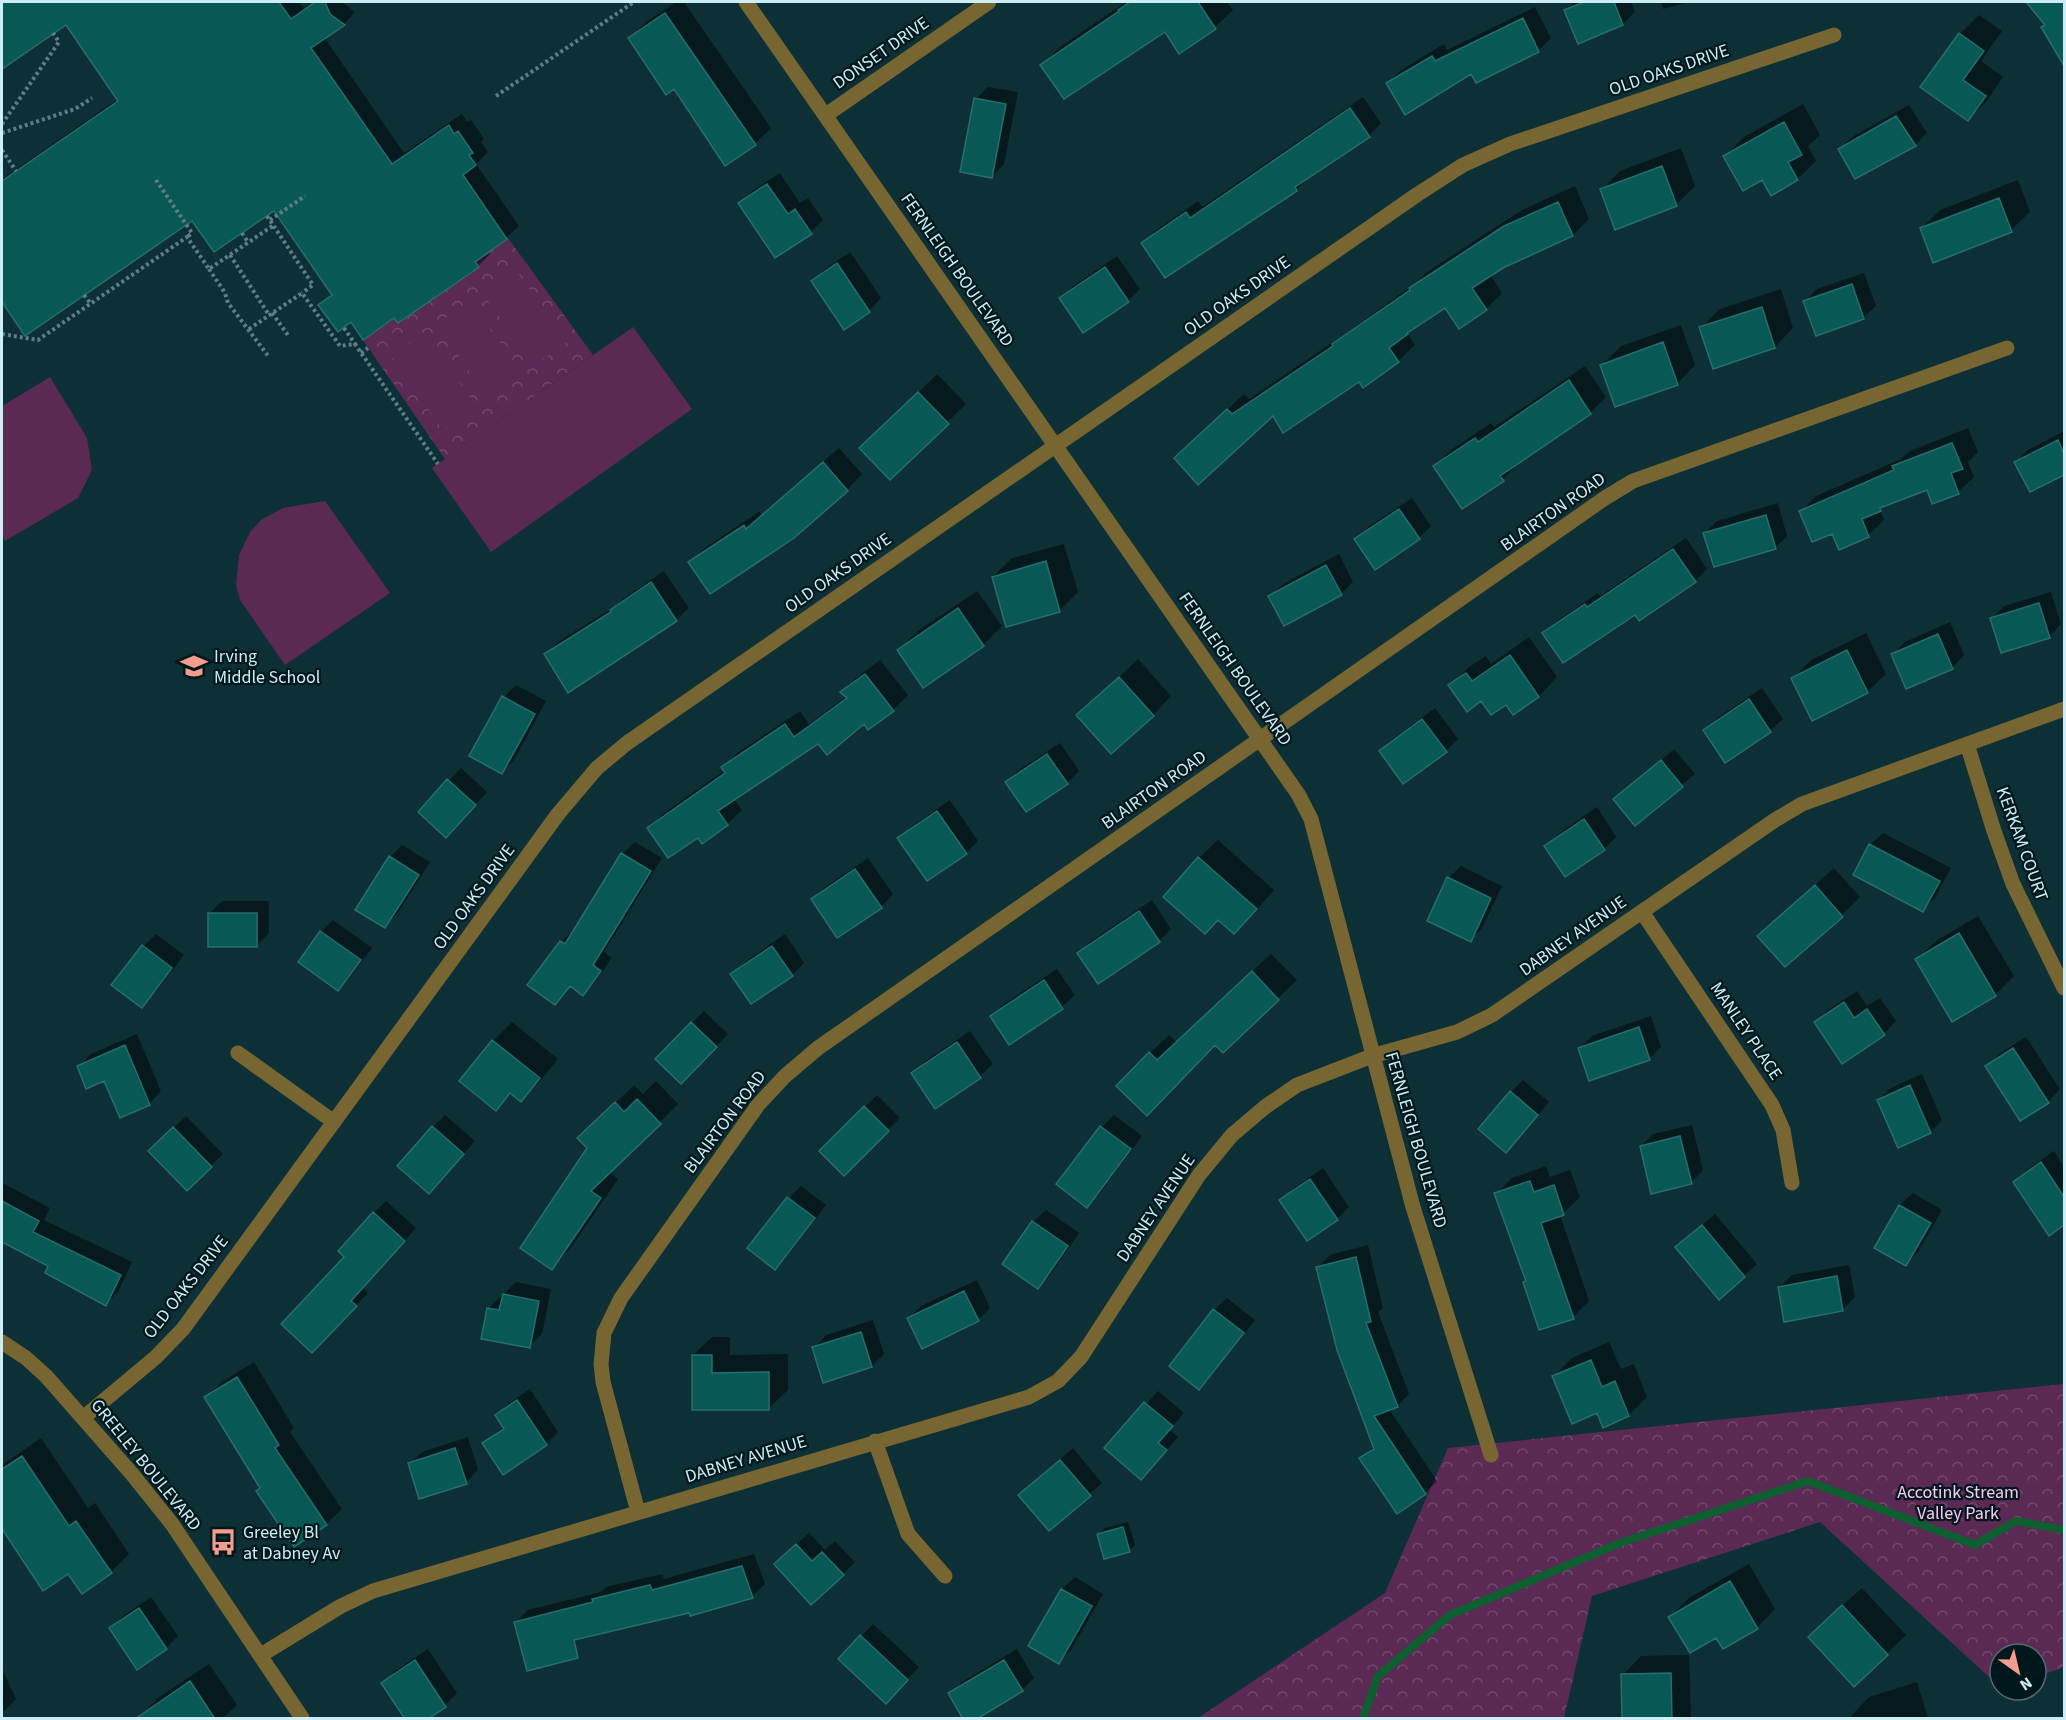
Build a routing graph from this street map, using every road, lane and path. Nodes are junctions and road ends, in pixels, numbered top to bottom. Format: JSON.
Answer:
{"nodes":[{"id":1,"x":634,"y":2,"type":"edge"},
{"id":2,"x":746,"y":2,"type":"edge"},
{"id":3,"x":989,"y":2,"type":"edge"},
{"id":4,"x":53,"y":33,"type":"dead end"},
{"id":5,"x":1834,"y":34,"type":"dead end"},
{"id":6,"x":496,"y":96,"type":"dead end"},
{"id":7,"x":92,"y":98,"type":"dead end"},
{"id":8,"x":826,"y":115,"type":"junction"},
{"id":9,"x":2,"y":124,"type":"edge"},
{"id":10,"x":2,"y":133,"type":"edge"},
{"id":11,"x":2,"y":150,"type":"edge"},
{"id":12,"x":16,"y":171,"type":"dead end"},
{"id":13,"x":156,"y":180,"type":"dead end"},
{"id":14,"x":305,"y":196,"type":"dead end"},
{"id":15,"x":274,"y":225,"type":"junction"},
{"id":16,"x":242,"y":233,"type":"dead end"},
{"id":17,"x":187,"y":237,"type":"junction"},
{"id":18,"x":248,"y":242,"type":"junction"},
{"id":19,"x":230,"y":255,"type":"junction"},
{"id":20,"x":210,"y":269,"type":"junction"},
{"id":21,"x":302,"y":293,"type":"junction"},
{"id":22,"x":84,"y":295,"type":"dead end"},
{"id":23,"x":91,"y":304,"type":"junction"},
{"id":24,"x":271,"y":314,"type":"junction"},
{"id":25,"x":344,"y":328,"type":"dead end"},
{"id":26,"x":249,"y":329,"type":"junction"},
{"id":27,"x":2,"y":334,"type":"edge"},
{"id":28,"x":288,"y":334,"type":"dead end"},
{"id":29,"x":355,"y":344,"type":"junction"},
{"id":30,"x":368,"y":348,"type":"dead end"},
{"id":31,"x":2007,"y":348,"type":"dead end"},
{"id":32,"x":361,"y":353,"type":"junction"},
{"id":33,"x":269,"y":357,"type":"dead end"},
{"id":34,"x":1056,"y":446,"type":"junction"},
{"id":35,"x":438,"y":464,"type":"dead end"},
{"id":36,"x":2064,"y":709,"type":"edge"},
{"id":37,"x":1260,"y":740,"type":"junction"},
{"id":38,"x":1967,"y":744,"type":"junction"},
{"id":39,"x":1642,"y":912,"type":"junction"},
{"id":40,"x":2064,"y":988,"type":"edge"},
{"id":41,"x":237,"y":1053,"type":"dead end"},
{"id":42,"x":1372,"y":1056,"type":"junction"},
{"id":43,"x":334,"y":1122,"type":"junction"},
{"id":44,"x":1792,"y":1183,"type":"dead end"},
{"id":45,"x":2,"y":1342,"type":"edge"},
{"id":46,"x":83,"y":1418,"type":"junction"},
{"id":47,"x":875,"y":1441,"type":"junction"},
{"id":48,"x":1491,"y":1455,"type":"dead end"},
{"id":49,"x":638,"y":1512,"type":"junction"},
{"id":50,"x":945,"y":1576,"type":"dead end"},
{"id":51,"x":261,"y":1655,"type":"junction"},
{"id":52,"x":302,"y":1719,"type":"edge"}],
"edges":[{"from":1,"to":6,"type":"path"},
{"from":2,"to":8,"type":"street","name":"FERNLEIGH BOULEVARD"},
{"from":3,"to":8,"type":"street","name":"DONSET DRIVE"},
{"from":4,"to":9,"type":"path"},
{"from":5,"to":34,"type":"street","name":"OLD OAKS DRIVE"},
{"from":7,"to":10,"type":"path"},
{"from":8,"to":34,"type":"street","name":"FERNLEIGH BOULEVARD"},
{"from":11,"to":12,"type":"path"},
{"from":13,"to":17,"type":"path"},
{"from":14,"to":15,"type":"path"},
{"from":15,"to":18,"type":"path"},
{"from":15,"to":21,"type":"path"},
{"from":16,"to":18,"type":"path"},
{"from":17,"to":20,"type":"path"},
{"from":17,"to":23,"type":"path"},
{"from":18,"to":19,"type":"path"},
{"from":19,"to":20,"type":"path"},
{"from":19,"to":24,"type":"path"},
{"from":20,"to":26,"type":"path"},
{"from":21,"to":24,"type":"path"},
{"from":21,"to":29,"type":"path"},
{"from":22,"to":23,"type":"path"},
{"from":23,"to":27,"type":"path"},
{"from":24,"to":26,"type":"path"},
{"from":24,"to":28,"type":"path"},
{"from":25,"to":29,"type":"path"},
{"from":26,"to":33,"type":"path"},
{"from":29,"to":32,"type":"path"},
{"from":30,"to":32,"type":"path"},
{"from":31,"to":37,"type":"street","name":"BLAIRTON ROAD"},
{"from":32,"to":35,"type":"path"},
{"from":34,"to":37,"type":"street","name":"FERNLEIGH BOULEVARD"},
{"from":34,"to":43,"type":"street","name":"OLD OAKS DRIVE"},
{"from":36,"to":38,"type":"street","name":"DABNEY AVENUE"},
{"from":37,"to":42,"type":"street","name":"FERNLEIGH BOULEVARD"},
{"from":37,"to":49,"type":"street","name":"BLAIRTON ROAD"},
{"from":38,"to":39,"type":"street","name":"DABNEY AVENUE"},
{"from":38,"to":40,"type":"street","name":"KERKAM COURT"},
{"from":39,"to":42,"type":"street","name":"DABNEY AVENUE"},
{"from":39,"to":44,"type":"street","name":"MANLEY PLACE"},
{"from":41,"to":43,"type":"street"},
{"from":42,"to":47,"type":"street","name":"DABNEY AVENUE"},
{"from":42,"to":48,"type":"street","name":"FERNLEIGH BOULEVARD"},
{"from":43,"to":46,"type":"street","name":"OLD OAKS DRIVE"},
{"from":45,"to":46,"type":"street","name":"GREELEY BOULEVARD"},
{"from":46,"to":51,"type":"street","name":"GREELEY BOULEVARD"},
{"from":47,"to":49,"type":"street","name":"DABNEY AVENUE"},
{"from":47,"to":50,"type":"street"},
{"from":49,"to":51,"type":"street","name":"DABNEY AVENUE"},
{"from":51,"to":52,"type":"street","name":"GREELEY BOULEVARD"}]}
